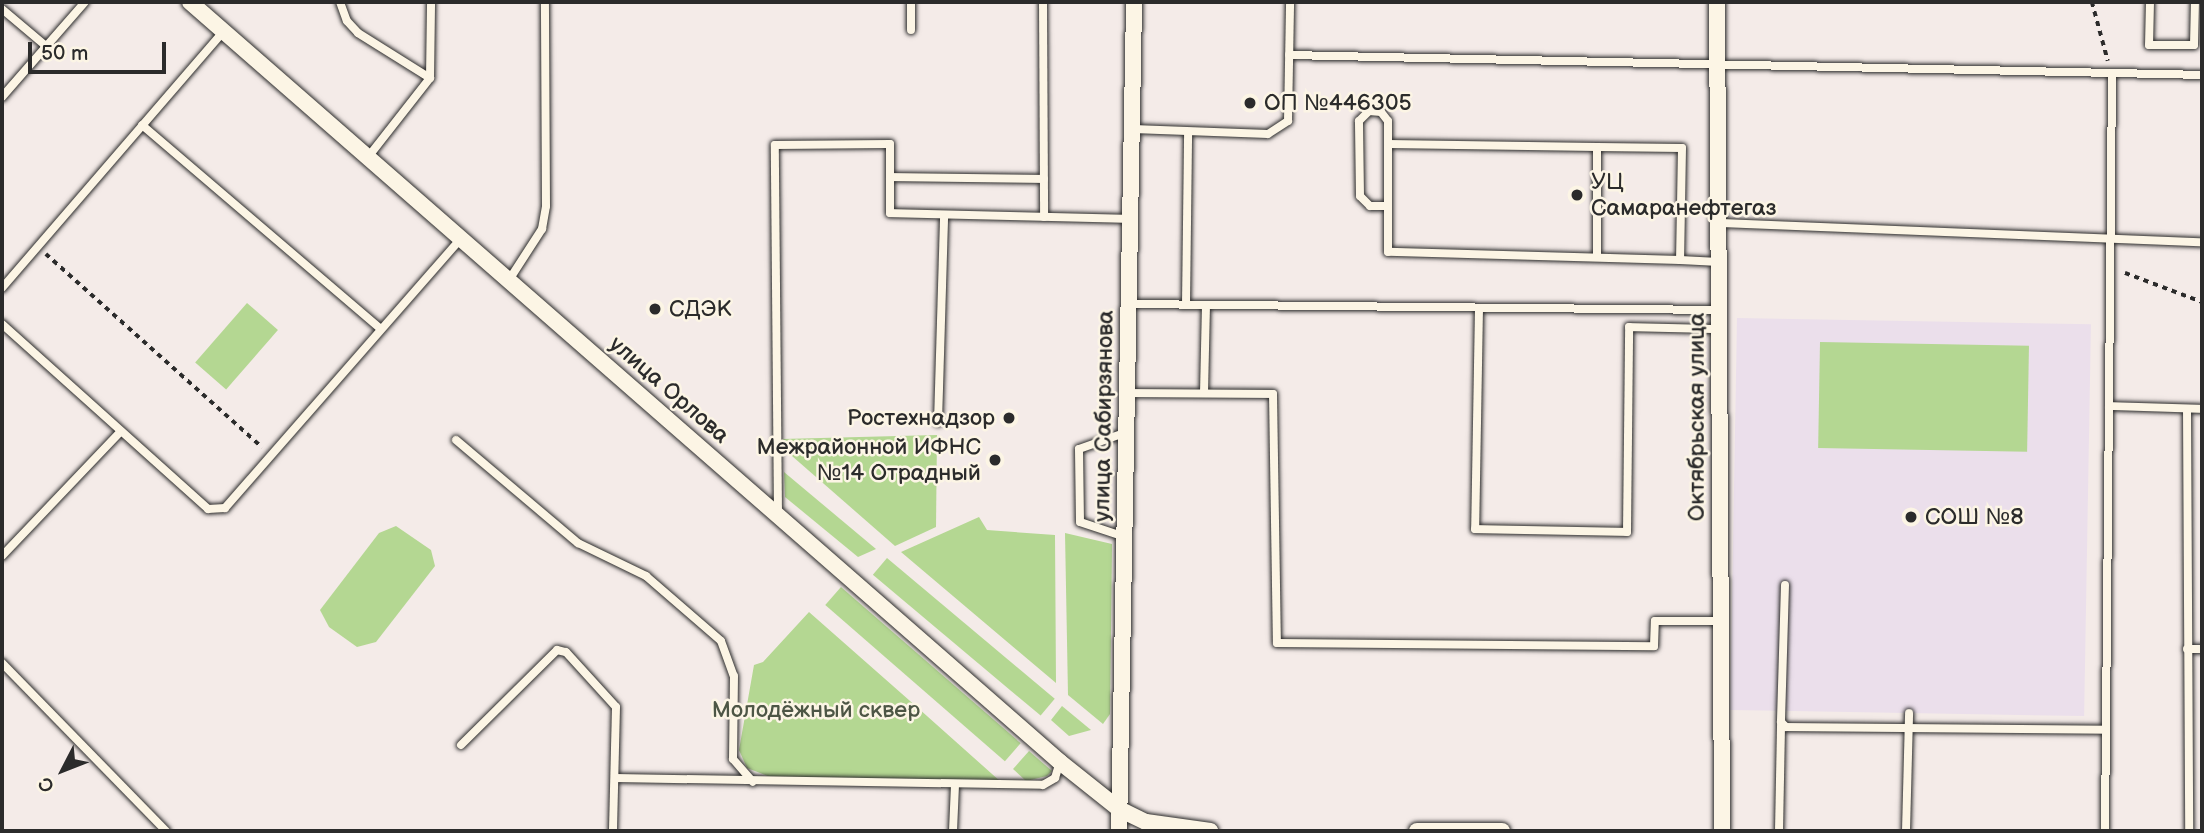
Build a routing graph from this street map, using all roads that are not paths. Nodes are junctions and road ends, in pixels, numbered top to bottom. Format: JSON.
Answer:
{"nodes":[{"id":1,"x":85,"y":2,"type":"edge"},
{"id":2,"x":190,"y":2,"type":"edge"},
{"id":3,"x":340,"y":2,"type":"edge"},
{"id":4,"x":431,"y":2,"type":"edge"},
{"id":5,"x":545,"y":2,"type":"edge"},
{"id":6,"x":911,"y":2,"type":"edge"},
{"id":7,"x":1043,"y":2,"type":"edge"},
{"id":8,"x":1134,"y":2,"type":"edge"},
{"id":9,"x":1290,"y":2,"type":"edge"},
{"id":10,"x":1717,"y":2,"type":"edge"},
{"id":11,"x":2150,"y":2,"type":"edge"},
{"id":12,"x":2195,"y":2,"type":"edge"},
{"id":13,"x":3,"y":5,"type":"edge"},
{"id":14,"x":911,"y":30,"type":"dead end"},
{"id":15,"x":224,"y":31,"type":"junction"},
{"id":16,"x":46,"y":46,"type":"junction"},
{"id":17,"x":1289,"y":55,"type":"junction"},
{"id":18,"x":1718,"y":67,"type":"junction"},
{"id":19,"x":2112,"y":73,"type":"junction"},
{"id":20,"x":2202,"y":75,"type":"edge"},
{"id":21,"x":430,"y":78,"type":"junction"},
{"id":22,"x":2,"y":97,"type":"edge"},
{"id":23,"x":142,"y":125,"type":"junction"},
{"id":24,"x":1133,"y":129,"type":"junction"},
{"id":25,"x":1188,"y":132,"type":"junction"},
{"id":26,"x":1388,"y":144,"type":"junction"},
{"id":27,"x":1597,"y":147,"type":"junction"},
{"id":28,"x":368,"y":157,"type":"junction"},
{"id":29,"x":890,"y":177,"type":"junction"},
{"id":30,"x":1044,"y":179,"type":"junction"},
{"id":31,"x":1388,"y":206,"type":"junction"},
{"id":32,"x":944,"y":215,"type":"junction"},
{"id":33,"x":1044,"y":217,"type":"junction"},
{"id":34,"x":1130,"y":219,"type":"junction"},
{"id":35,"x":1719,"y":223,"type":"junction"},
{"id":36,"x":461,"y":238,"type":"junction"},
{"id":37,"x":2110,"y":241,"type":"junction"},
{"id":38,"x":2202,"y":242,"type":"edge"},
{"id":39,"x":1598,"y":256,"type":"junction"},
{"id":40,"x":1680,"y":260,"type":"junction"},
{"id":41,"x":1719,"y":262,"type":"junction"},
{"id":42,"x":509,"y":280,"type":"junction"},
{"id":43,"x":2,"y":288,"type":"edge"},
{"id":44,"x":1129,"y":304,"type":"junction"},
{"id":45,"x":1186,"y":305,"type":"junction"},
{"id":46,"x":1206,"y":306,"type":"junction"},
{"id":47,"x":1479,"y":308,"type":"junction"},
{"id":48,"x":1719,"y":310,"type":"junction"},
{"id":49,"x":2,"y":324,"type":"edge"},
{"id":50,"x":381,"y":329,"type":"junction"},
{"id":51,"x":1719,"y":329,"type":"junction"},
{"id":52,"x":1127,"y":393,"type":"junction"},
{"id":53,"x":1204,"y":393,"type":"junction"},
{"id":54,"x":2109,"y":406,"type":"junction"},
{"id":55,"x":2188,"y":409,"type":"junction"},
{"id":56,"x":2202,"y":409,"type":"edge"},
{"id":57,"x":938,"y":422,"type":"dead end"},
{"id":58,"x":120,"y":432,"type":"junction"},
{"id":59,"x":1127,"y":432,"type":"junction"},
{"id":60,"x":456,"y":440,"type":"dead end"},
{"id":61,"x":778,"y":515,"type":"junction"},
{"id":62,"x":1125,"y":537,"type":"junction"},
{"id":63,"x":2,"y":556,"type":"edge"},
{"id":64,"x":1785,"y":585,"type":"dead end"},
{"id":65,"x":1721,"y":621,"type":"junction"},
{"id":66,"x":2187,"y":649,"type":"junction"},
{"id":67,"x":2202,"y":649,"type":"edge"},
{"id":68,"x":2,"y":663,"type":"edge"},
{"id":69,"x":1909,"y":713,"type":"dead end"},
{"id":70,"x":1781,"y":722,"type":"junction"},
{"id":71,"x":1909,"y":728,"type":"junction"},
{"id":72,"x":2106,"y":730,"type":"junction"},
{"id":73,"x":461,"y":745,"type":"dead end"},
{"id":74,"x":1060,"y":762,"type":"junction"},
{"id":75,"x":615,"y":778,"type":"junction"},
{"id":76,"x":753,"y":782,"type":"junction"},
{"id":77,"x":955,"y":786,"type":"junction"},
{"id":78,"x":1119,"y":809,"type":"junction"},
{"id":79,"x":161,"y":829,"type":"edge"},
{"id":80,"x":613,"y":831,"type":"edge"},
{"id":81,"x":953,"y":831,"type":"edge"},
{"id":82,"x":1119,"y":831,"type":"edge"},
{"id":83,"x":1210,"y":831,"type":"edge"},
{"id":84,"x":1417,"y":831,"type":"edge"},
{"id":85,"x":1502,"y":831,"type":"edge"},
{"id":86,"x":1722,"y":831,"type":"edge"},
{"id":87,"x":1779,"y":831,"type":"edge"},
{"id":88,"x":1906,"y":831,"type":"edge"},
{"id":89,"x":2105,"y":831,"type":"edge"},
{"id":90,"x":2189,"y":831,"type":"edge"}],
"edges":[{"from":1,"to":16,"type":"lane"},
{"from":2,"to":15,"type":"street","name":"улица Орлова"},
{"from":3,"to":21,"type":"lane"},
{"from":4,"to":21,"type":"lane"},
{"from":5,"to":42,"type":"lane"},
{"from":6,"to":14,"type":"lane"},
{"from":7,"to":30,"type":"lane"},
{"from":8,"to":24,"type":"street","name":"улица Сабирзянова"},
{"from":9,"to":17,"type":"lane"},
{"from":10,"to":18,"type":"street","name":"Октябрьская улица"},
{"from":11,"to":12,"type":"lane"},
{"from":13,"to":16,"type":"lane"},
{"from":15,"to":23,"type":"lane"},
{"from":15,"to":28,"type":"street","name":"улица Орлова"},
{"from":16,"to":22,"type":"lane"},
{"from":17,"to":18,"type":"lane"},
{"from":17,"to":25,"type":"lane"},
{"from":18,"to":19,"type":"lane"},
{"from":18,"to":35,"type":"street","name":"Октябрьская улица"},
{"from":19,"to":20,"type":"lane"},
{"from":19,"to":37,"type":"lane"},
{"from":21,"to":28,"type":"lane"},
{"from":23,"to":43,"type":"lane"},
{"from":23,"to":50,"type":"lane"},
{"from":24,"to":25,"type":"lane"},
{"from":24,"to":34,"type":"street","name":"улица Сабирзянова"},
{"from":25,"to":45,"type":"lane"},
{"from":26,"to":27,"type":"lane"},
{"from":26,"to":31,"type":"lane"},
{"from":26,"to":31,"type":"lane"},
{"from":27,"to":39,"type":"lane"},
{"from":27,"to":40,"type":"lane"},
{"from":28,"to":36,"type":"street","name":"улица Орлова"},
{"from":29,"to":30,"type":"lane"},
{"from":29,"to":32,"type":"lane"},
{"from":29,"to":61,"type":"lane"},
{"from":30,"to":33,"type":"lane"},
{"from":31,"to":39,"type":"lane"},
{"from":32,"to":33,"type":"lane"},
{"from":32,"to":57,"type":"lane"},
{"from":33,"to":34,"type":"lane"},
{"from":34,"to":44,"type":"street","name":"улица Сабирзянова"},
{"from":35,"to":37,"type":"lane"},
{"from":35,"to":41,"type":"street","name":"Октябрьская улица"},
{"from":36,"to":42,"type":"street","name":"улица Орлова"},
{"from":36,"to":50,"type":"lane"},
{"from":37,"to":38,"type":"lane"},
{"from":37,"to":54,"type":"lane"},
{"from":39,"to":40,"type":"lane"},
{"from":40,"to":41,"type":"lane"},
{"from":41,"to":48,"type":"street","name":"Октябрьская улица"},
{"from":42,"to":61,"type":"street","name":"улица Орлова"},
{"from":44,"to":45,"type":"lane"},
{"from":44,"to":52,"type":"street","name":"улица Сабирзянова"},
{"from":45,"to":46,"type":"lane"},
{"from":46,"to":47,"type":"lane"},
{"from":46,"to":53,"type":"lane"},
{"from":47,"to":48,"type":"lane"},
{"from":47,"to":51,"type":"lane"},
{"from":48,"to":51,"type":"street","name":"Октябрьская улица"},
{"from":49,"to":58,"type":"lane"},
{"from":50,"to":58,"type":"lane"},
{"from":51,"to":65,"type":"street","name":"Октябрьская улица"},
{"from":52,"to":53,"type":"lane"},
{"from":52,"to":59,"type":"street","name":"улица Сабирзянова"},
{"from":53,"to":65,"type":"lane"},
{"from":54,"to":55,"type":"lane"},
{"from":54,"to":72,"type":"lane"},
{"from":55,"to":56,"type":"lane"},
{"from":55,"to":66,"type":"lane"},
{"from":58,"to":63,"type":"lane"},
{"from":59,"to":62,"type":"street","name":"улица Сабирзянова"},
{"from":59,"to":62,"type":"lane"},
{"from":60,"to":76,"type":"lane"},
{"from":61,"to":74,"type":"street","name":"улица Орлова"},
{"from":62,"to":78,"type":"street","name":"улица Сабирзянова"},
{"from":64,"to":70,"type":"lane"},
{"from":65,"to":86,"type":"street","name":"Октябрьская улица"},
{"from":66,"to":67,"type":"lane"},
{"from":66,"to":90,"type":"lane"},
{"from":68,"to":79,"type":"lane"},
{"from":69,"to":71,"type":"lane"},
{"from":70,"to":71,"type":"lane"},
{"from":70,"to":87,"type":"lane"},
{"from":71,"to":72,"type":"lane"},
{"from":71,"to":88,"type":"lane"},
{"from":72,"to":89,"type":"lane"},
{"from":73,"to":75,"type":"lane"},
{"from":74,"to":77,"type":"lane"},
{"from":74,"to":78,"type":"street","name":"улица Орлова"},
{"from":75,"to":76,"type":"lane"},
{"from":75,"to":80,"type":"lane"},
{"from":76,"to":77,"type":"lane"},
{"from":77,"to":81,"type":"lane"},
{"from":78,"to":82,"type":"street","name":"улица Сабирзянова"},
{"from":78,"to":83,"type":"street","name":"улица Орлова"},
{"from":84,"to":85,"type":"street"}]}
